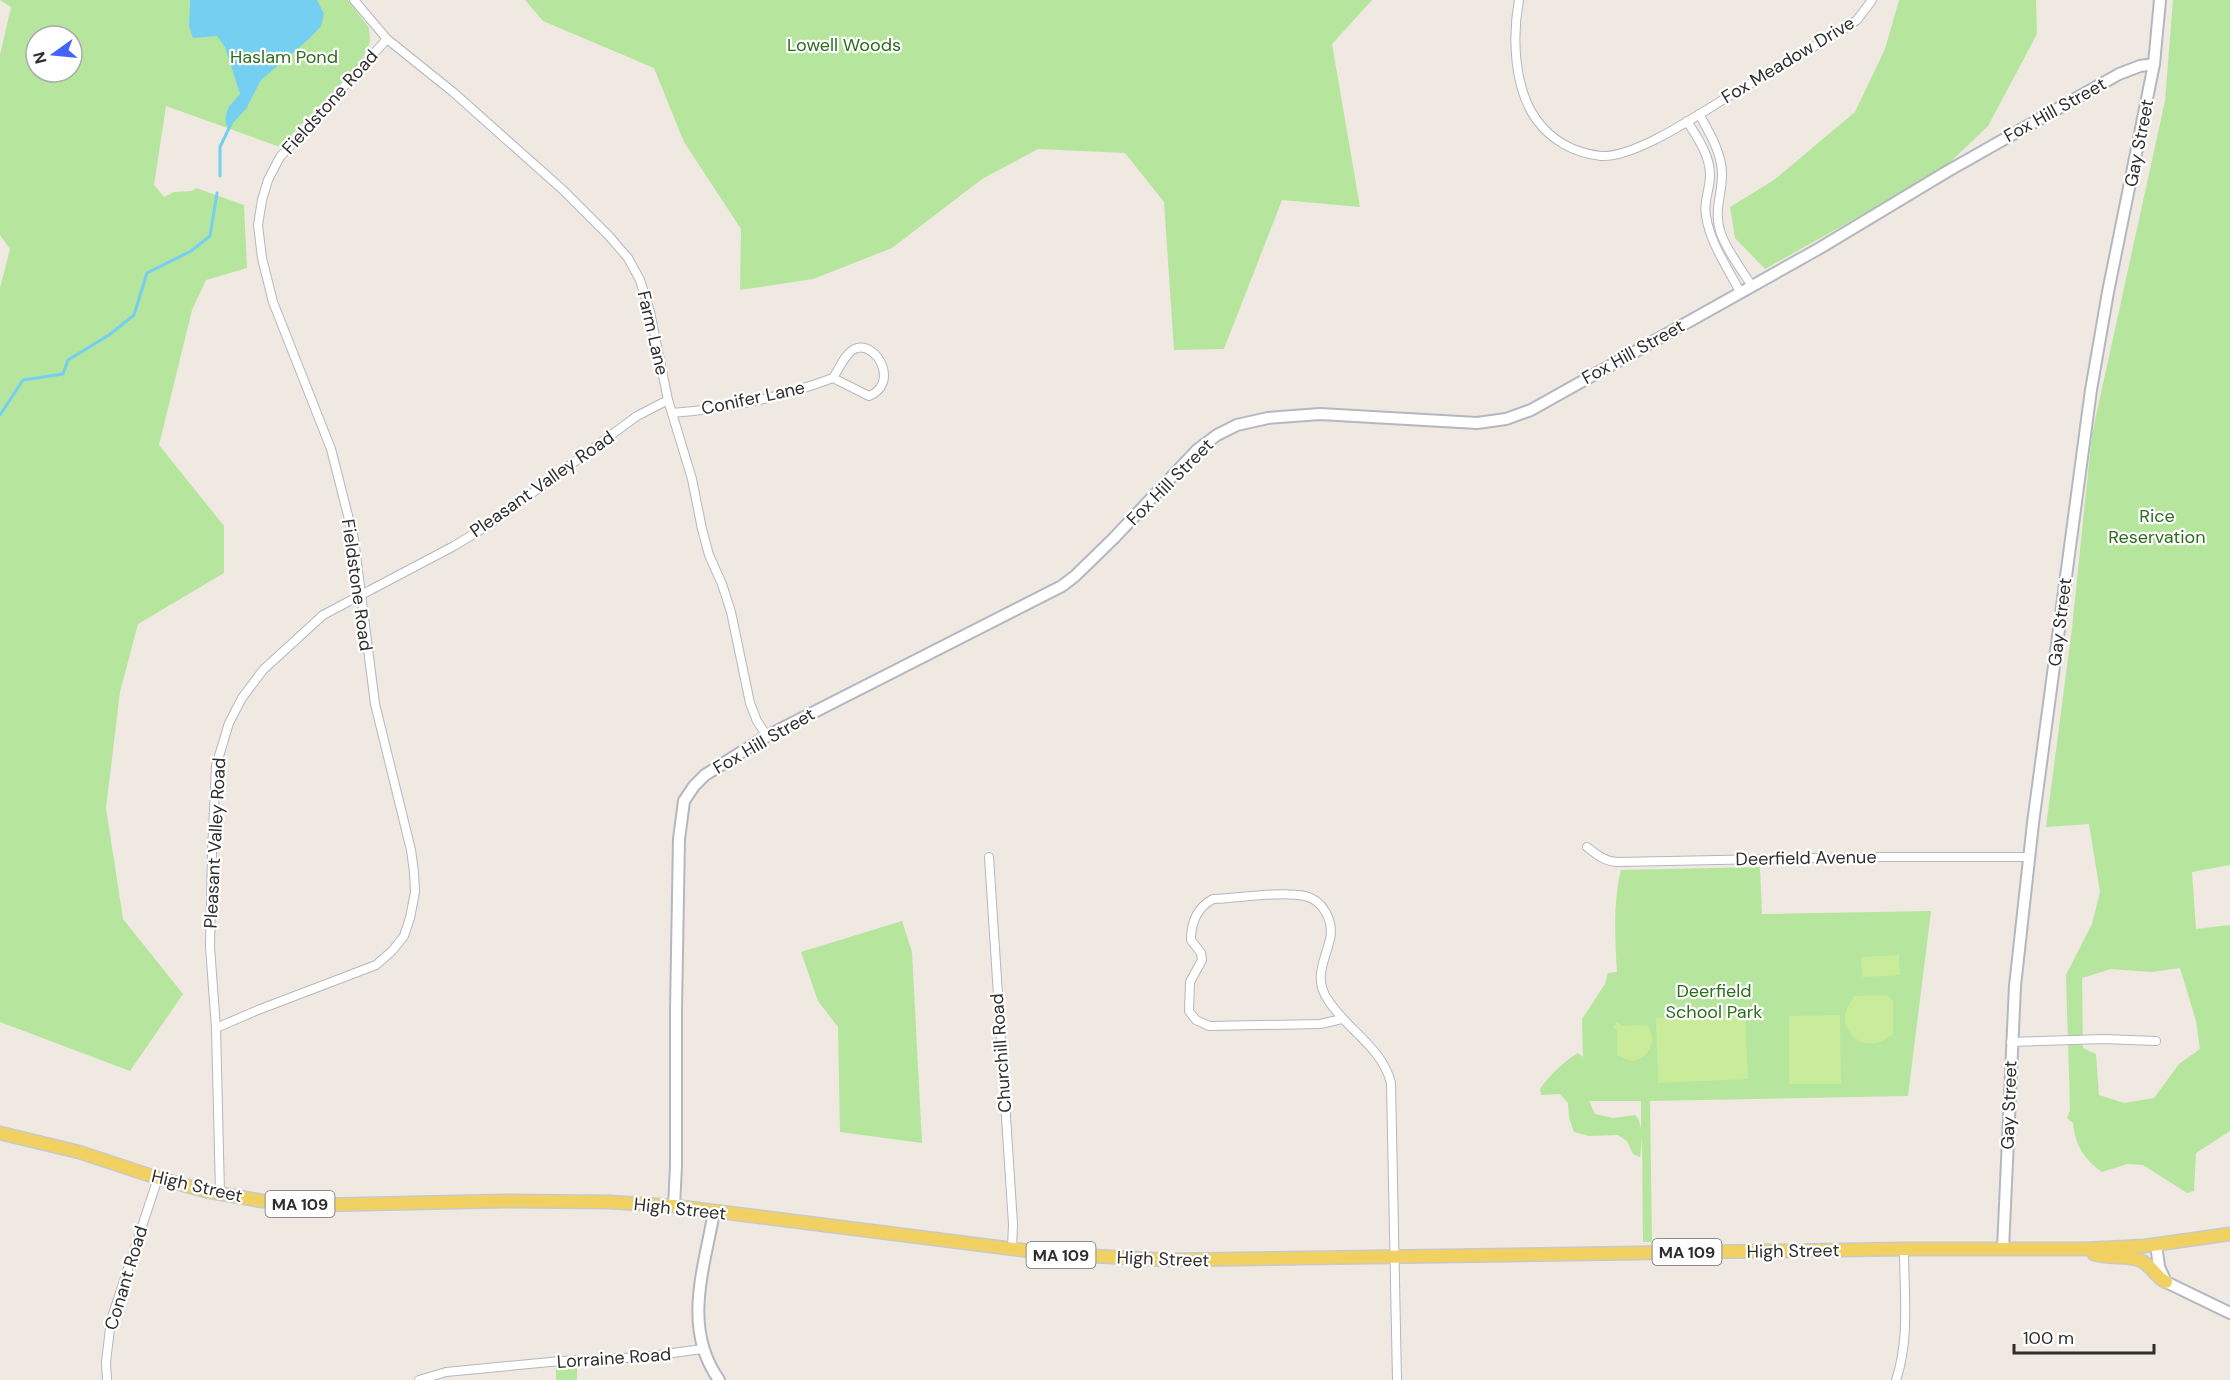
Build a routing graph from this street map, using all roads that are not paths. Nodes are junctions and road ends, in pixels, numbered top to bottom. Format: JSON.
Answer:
{"nodes":[{"id":1,"x":354,"y":0,"type":"edge"},
{"id":2,"x":1519,"y":0,"type":"edge"},
{"id":3,"x":1872,"y":0,"type":"edge"},
{"id":4,"x":2160,"y":0,"type":"edge"},
{"id":5,"x":387,"y":39,"type":"junction"},
{"id":6,"x":2154,"y":64,"type":"junction"},
{"id":7,"x":1699,"y":114,"type":"junction"},
{"id":8,"x":1687,"y":121,"type":"junction"},
{"id":9,"x":1752,"y":286,"type":"junction"},
{"id":10,"x":1740,"y":292,"type":"junction"},
{"id":11,"x":833,"y":378,"type":"junction"},
{"id":12,"x":668,"y":400,"type":"junction"},
{"id":13,"x":672,"y":413,"type":"junction"},
{"id":14,"x":360,"y":594,"type":"junction"},
{"id":15,"x":767,"y":736,"type":"junction"},
{"id":16,"x":1587,"y":847,"type":"dead end"},
{"id":17,"x":989,"y":857,"type":"dead end"},
{"id":18,"x":2029,"y":857,"type":"junction"},
{"id":19,"x":1342,"y":1019,"type":"junction"},
{"id":20,"x":216,"y":1028,"type":"junction"},
{"id":21,"x":2156,"y":1041,"type":"dead end"},
{"id":22,"x":2011,"y":1042,"type":"junction"},
{"id":23,"x":0,"y":1133,"type":"edge"},
{"id":24,"x":158,"y":1178,"type":"junction"},
{"id":25,"x":220,"y":1193,"type":"junction"},
{"id":26,"x":674,"y":1206,"type":"junction"},
{"id":27,"x":714,"y":1212,"type":"junction"},
{"id":28,"x":2230,"y":1234,"type":"edge"},
{"id":29,"x":2156,"y":1244,"type":"junction"},
{"id":30,"x":1012,"y":1249,"type":"junction"},
{"id":31,"x":1904,"y":1249,"type":"junction"},
{"id":32,"x":2003,"y":1249,"type":"junction"},
{"id":33,"x":2085,"y":1249,"type":"junction"},
{"id":34,"x":1394,"y":1258,"type":"junction"},
{"id":35,"x":2166,"y":1282,"type":"junction"},
{"id":36,"x":2230,"y":1313,"type":"edge"},
{"id":37,"x":702,"y":1349,"type":"junction"},
{"id":38,"x":107,"y":1380,"type":"edge"},
{"id":39,"x":419,"y":1380,"type":"edge"},
{"id":40,"x":719,"y":1380,"type":"edge"},
{"id":41,"x":1397,"y":1380,"type":"edge"},
{"id":42,"x":1896,"y":1380,"type":"edge"}],
"edges":[{"from":1,"to":5,"type":"street","name":"Farm Lane"},
{"from":2,"to":8,"type":"street","name":"Fox Meadow Drive"},
{"from":3,"to":7,"type":"street","name":"Fox Meadow Drive"},
{"from":4,"to":6,"type":"street","name":"Gay Street"},
{"from":5,"to":12,"type":"street","name":"Farm Lane"},
{"from":5,"to":14,"type":"street","name":"Fieldstone Road"},
{"from":6,"to":9,"type":"street","name":"Fox Hill Street"},
{"from":6,"to":18,"type":"street","name":"Gay Street"},
{"from":7,"to":8,"type":"street","name":"Fox Meadow Drive"},
{"from":7,"to":9,"type":"street"},
{"from":8,"to":10,"type":"street"},
{"from":9,"to":10,"type":"street","name":"Fox Hill Street"},
{"from":10,"to":15,"type":"street","name":"Fox Hill Street"},
{"from":11,"to":11,"type":"street"},
{"from":11,"to":13,"type":"street","name":"Conifer Lane"},
{"from":12,"to":13,"type":"street","name":"Farm Lane"},
{"from":12,"to":14,"type":"street","name":"Pleasant Valley Road"},
{"from":13,"to":15,"type":"street","name":"Farm Lane"},
{"from":14,"to":20,"type":"street","name":"Pleasant Valley Road"},
{"from":14,"to":20,"type":"street","name":"Fieldstone Road"},
{"from":15,"to":26,"type":"street","name":"Fox Hill Street"},
{"from":16,"to":18,"type":"street","name":"Deerfield Avenue"},
{"from":17,"to":30,"type":"street","name":"Churchill Road"},
{"from":18,"to":22,"type":"street","name":"Gay Street"},
{"from":19,"to":19,"type":"street"},
{"from":19,"to":34,"type":"street"},
{"from":20,"to":25,"type":"street","name":"Pleasant Valley Road"},
{"from":21,"to":22,"type":"street"},
{"from":22,"to":32,"type":"street","name":"Gay Street"},
{"from":23,"to":24,"type":"main road","name":"High Street","number":"MA 109"},
{"from":24,"to":25,"type":"main road","name":"High Street","number":"MA 109"},
{"from":24,"to":38,"type":"street","name":"Conant Road"},
{"from":25,"to":26,"type":"main road","name":"High Street","number":"MA 109"},
{"from":26,"to":27,"type":"main road","name":"High Street","number":"MA 109"},
{"from":27,"to":30,"type":"main road","name":"High Street","number":"MA 109"},
{"from":27,"to":37,"type":"street"},
{"from":28,"to":29,"type":"main road","name":"High Street","number":"MA 109"},
{"from":29,"to":33,"type":"main road","name":"High Street","number":"MA 109"},
{"from":29,"to":35,"type":"street"},
{"from":30,"to":34,"type":"main road","name":"High Street","number":"MA 109"},
{"from":31,"to":32,"type":"main road","name":"High Street","number":"MA 109"},
{"from":31,"to":34,"type":"main road","name":"High Street","number":"MA 109"},
{"from":31,"to":42,"type":"street"},
{"from":32,"to":33,"type":"main road","name":"High Street","number":"MA 109"},
{"from":33,"to":35,"type":"main road"},
{"from":34,"to":41,"type":"street"},
{"from":35,"to":36,"type":"street"},
{"from":37,"to":39,"type":"street","name":"Lorraine Road"},
{"from":37,"to":40,"type":"street"}]}
